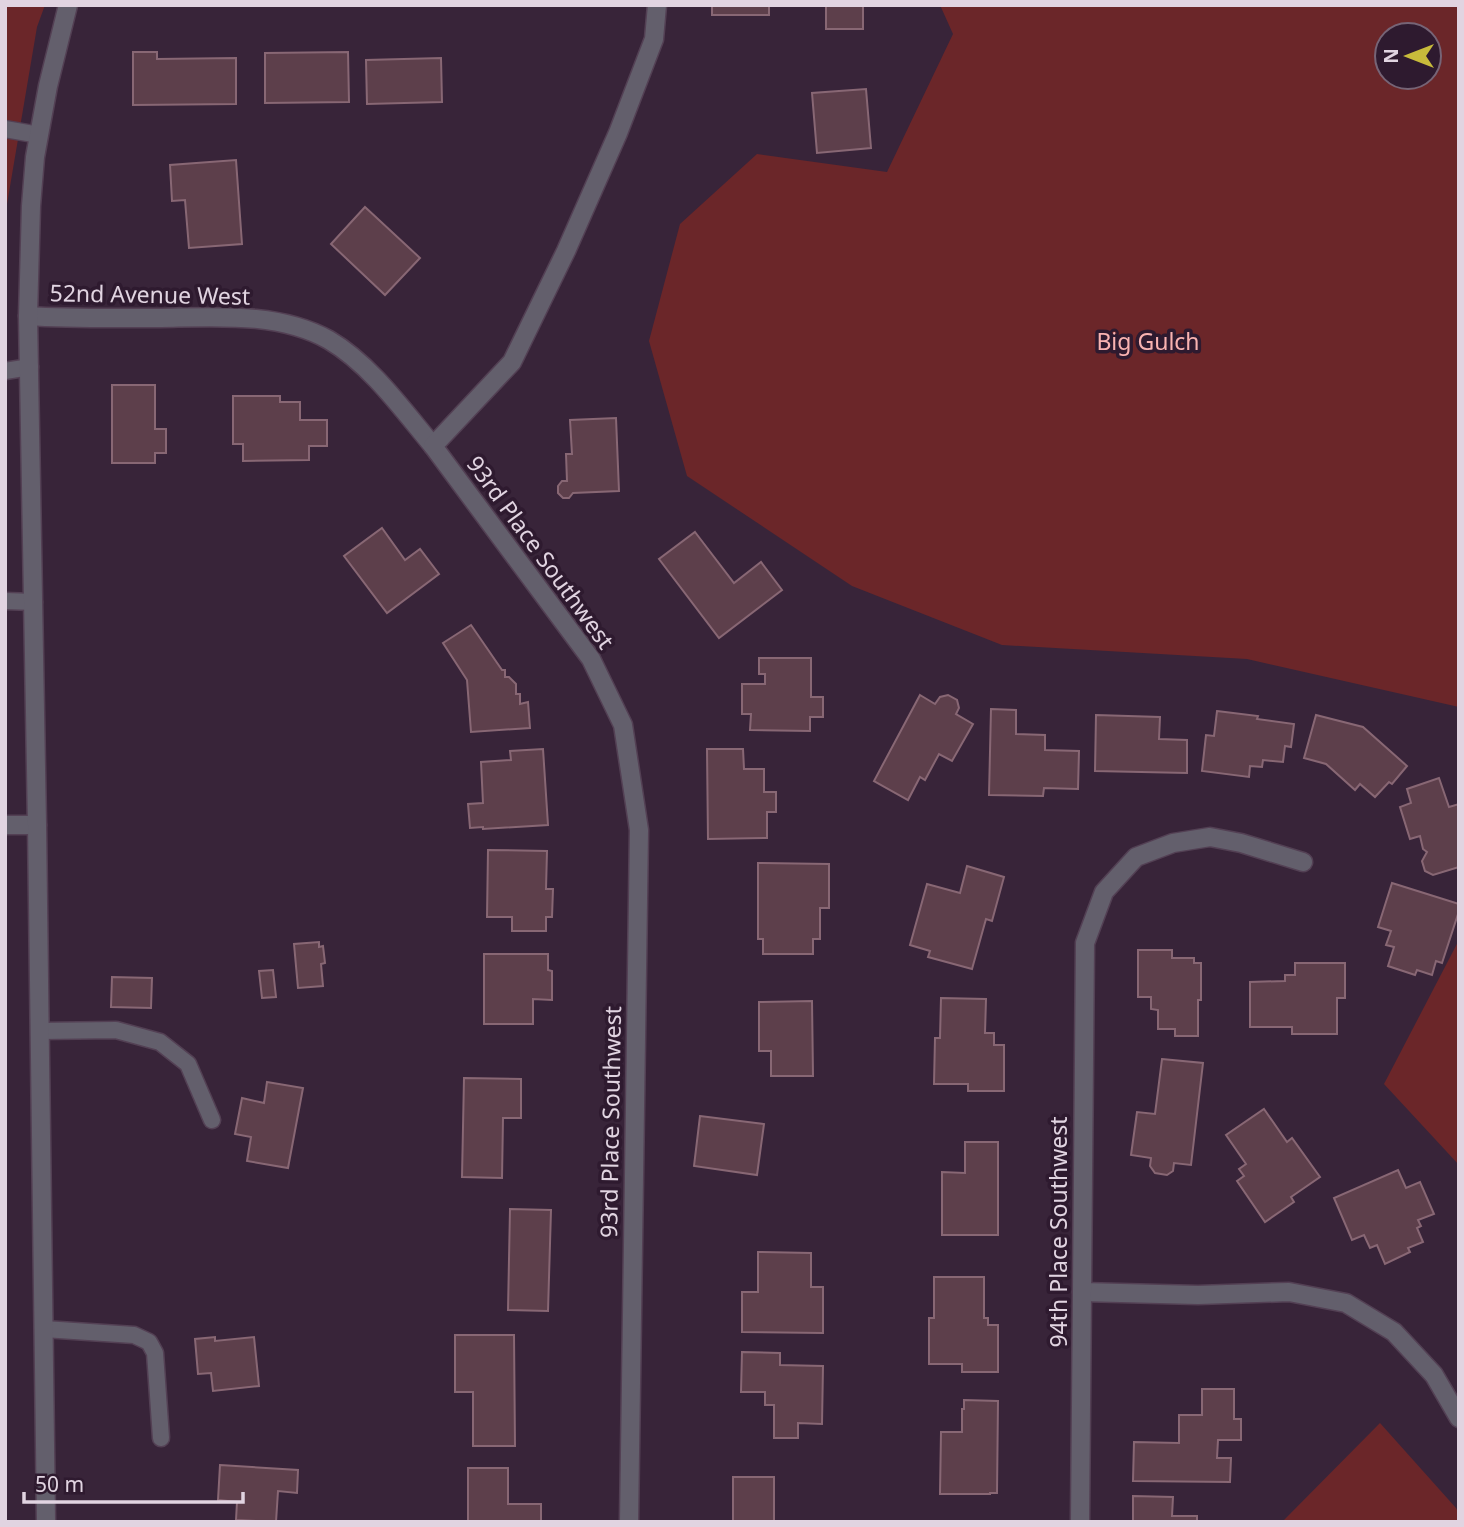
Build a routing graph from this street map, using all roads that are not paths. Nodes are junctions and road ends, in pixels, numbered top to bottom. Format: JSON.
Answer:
{"nodes":[{"id":1,"x":68,"y":5,"type":"edge"},
{"id":2,"x":657,"y":5,"type":"edge"},
{"id":3,"x":5,"y":129,"type":"edge"},
{"id":4,"x":39,"y":135,"type":"junction"},
{"id":5,"x":28,"y":316,"type":"junction"},
{"id":6,"x":30,"y":367,"type":"junction"},
{"id":7,"x":5,"y":371,"type":"edge"},
{"id":8,"x":433,"y":446,"type":"junction"},
{"id":9,"x":5,"y":601,"type":"edge"},
{"id":10,"x":33,"y":602,"type":"junction"},
{"id":11,"x":5,"y":825,"type":"edge"},
{"id":12,"x":37,"y":825,"type":"junction"},
{"id":13,"x":1303,"y":862,"type":"dead end"},
{"id":14,"x":40,"y":1031,"type":"junction"},
{"id":15,"x":212,"y":1120,"type":"dead end"},
{"id":16,"x":1082,"y":1292,"type":"junction"},
{"id":17,"x":44,"y":1329,"type":"junction"},
{"id":18,"x":1459,"y":1418,"type":"edge"},
{"id":19,"x":162,"y":1438,"type":"dead end"},
{"id":20,"x":46,"y":1522,"type":"edge"},
{"id":21,"x":629,"y":1522,"type":"edge"},
{"id":22,"x":1080,"y":1522,"type":"edge"}],
"edges":[{"from":1,"to":4,"type":"street"},
{"from":2,"to":8,"type":"street"},
{"from":3,"to":4,"type":"lane"},
{"from":4,"to":5,"type":"street"},
{"from":5,"to":6,"type":"street"},
{"from":5,"to":8,"type":"street","name":"52nd Avenue West"},
{"from":6,"to":7,"type":"lane"},
{"from":6,"to":10,"type":"street"},
{"from":8,"to":21,"type":"street","name":"93rd Place Southwest"},
{"from":9,"to":10,"type":"lane"},
{"from":10,"to":12,"type":"street"},
{"from":11,"to":12,"type":"street"},
{"from":12,"to":14,"type":"street"},
{"from":13,"to":16,"type":"street","name":"94th Place Southwest"},
{"from":14,"to":15,"type":"lane"},
{"from":14,"to":17,"type":"street"},
{"from":16,"to":18,"type":"street"},
{"from":16,"to":22,"type":"street","name":"94th Place Southwest"},
{"from":17,"to":19,"type":"lane"},
{"from":17,"to":20,"type":"street"}]}
